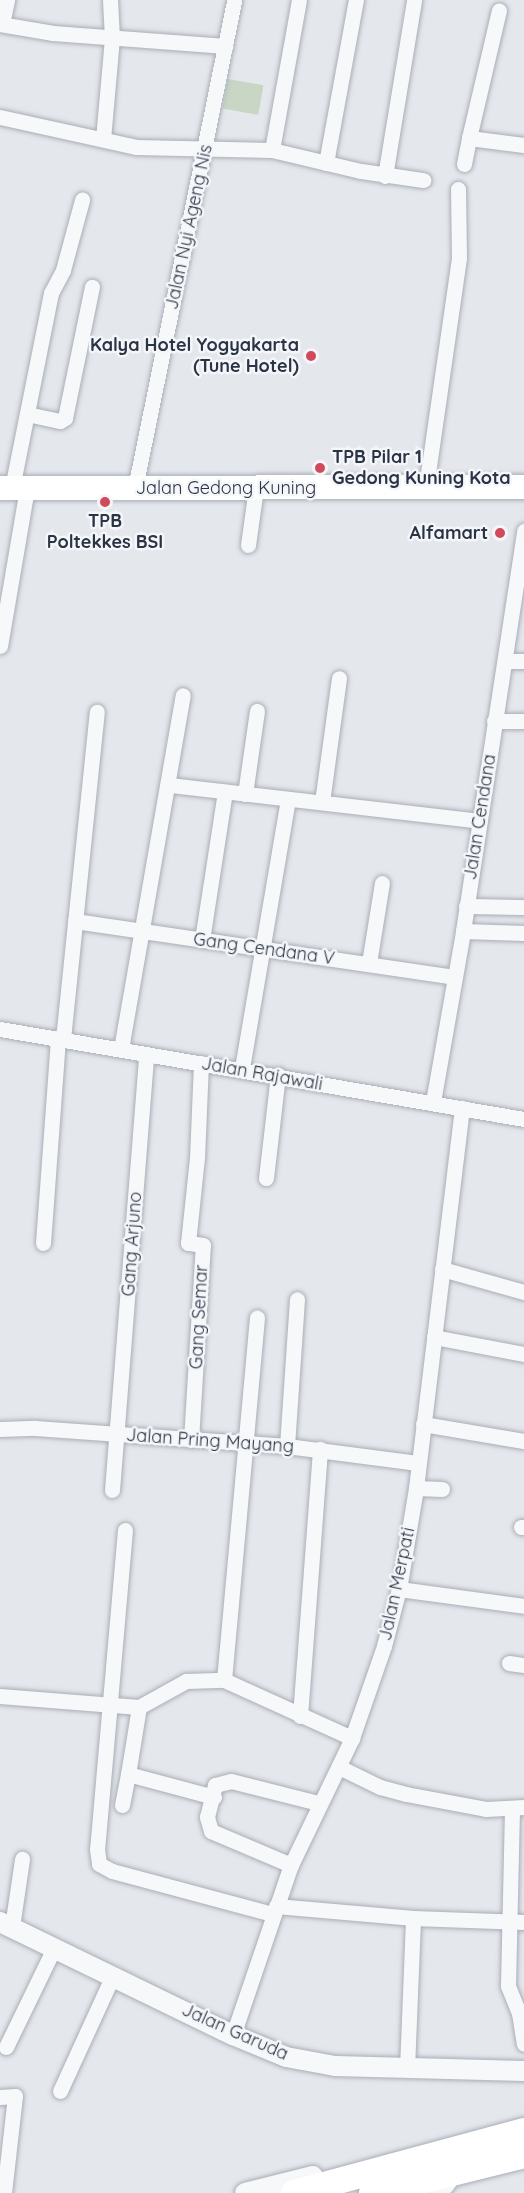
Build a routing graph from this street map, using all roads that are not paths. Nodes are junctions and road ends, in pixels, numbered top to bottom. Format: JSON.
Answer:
{"nodes":[{"id":1,"x":7,"y":0,"type":"edge"},
{"id":2,"x":110,"y":0,"type":"edge"},
{"id":3,"x":234,"y":0,"type":"edge"},
{"id":4,"x":299,"y":0,"type":"edge"},
{"id":5,"x":356,"y":0,"type":"edge"},
{"id":6,"x":414,"y":0,"type":"edge"},
{"id":7,"x":499,"y":10,"type":"dead end"},
{"id":8,"x":1,"y":24,"type":"edge"},
{"id":9,"x":112,"y":38,"type":"junction"},
{"id":10,"x":226,"y":46,"type":"junction"},
{"id":11,"x":0,"y":117,"type":"edge"},
{"id":12,"x":469,"y":138,"type":"junction"},
{"id":13,"x":103,"y":139,"type":"junction"},
{"id":14,"x":524,"y":145,"type":"edge"},
{"id":15,"x":272,"y":150,"type":"junction"},
{"id":16,"x":204,"y":151,"type":"junction"},
{"id":17,"x":326,"y":163,"type":"junction"},
{"id":18,"x":464,"y":164,"type":"dead end"},
{"id":19,"x":385,"y":176,"type":"junction"},
{"id":20,"x":423,"y":180,"type":"dead end"},
{"id":21,"x":458,"y":189,"type":"dead end"},
{"id":22,"x":82,"y":200,"type":"dead end"},
{"id":23,"x":92,"y":287,"type":"dead end"},
{"id":24,"x":27,"y":414,"type":"junction"},
{"id":25,"x":426,"y":487,"type":"junction"},
{"id":26,"x":524,"y":487,"type":"edge"},
{"id":27,"x":13,"y":488,"type":"edge"},
{"id":28,"x":135,"y":488,"type":"junction"},
{"id":29,"x":256,"y":488,"type":"junction"},
{"id":30,"x":524,"y":531,"type":"edge"},
{"id":31,"x":248,"y":545,"type":"dead end"},
{"id":32,"x":0,"y":646,"type":"edge"},
{"id":33,"x":506,"y":661,"type":"junction"},
{"id":34,"x":524,"y":662,"type":"edge"},
{"id":35,"x":339,"y":678,"type":"dead end"},
{"id":36,"x":183,"y":695,"type":"dead end"},
{"id":37,"x":257,"y":711,"type":"dead end"},
{"id":38,"x":97,"y":712,"type":"dead end"},
{"id":39,"x":494,"y":721,"type":"junction"},
{"id":40,"x":524,"y":721,"type":"edge"},
{"id":41,"x":170,"y":785,"type":"junction"},
{"id":42,"x":225,"y":792,"type":"junction"},
{"id":43,"x":245,"y":794,"type":"junction"},
{"id":44,"x":288,"y":799,"type":"junction"},
{"id":45,"x":322,"y":802,"type":"junction"},
{"id":46,"x":479,"y":821,"type":"junction"},
{"id":47,"x":382,"y":883,"type":"dead end"},
{"id":48,"x":466,"y":906,"type":"junction"},
{"id":49,"x":524,"y":907,"type":"edge"},
{"id":50,"x":75,"y":921,"type":"junction"},
{"id":51,"x":463,"y":931,"type":"junction"},
{"id":52,"x":143,"y":932,"type":"junction"},
{"id":53,"x":524,"y":933,"type":"edge"},
{"id":54,"x":202,"y":940,"type":"junction"},
{"id":55,"x":264,"y":946,"type":"junction"},
{"id":56,"x":369,"y":963,"type":"junction"},
{"id":57,"x":454,"y":977,"type":"junction"},
{"id":58,"x":0,"y":1029,"type":"edge"},
{"id":59,"x":60,"y":1039,"type":"junction"},
{"id":60,"x":121,"y":1049,"type":"junction"},
{"id":61,"x":146,"y":1055,"type":"junction"},
{"id":62,"x":201,"y":1063,"type":"junction"},
{"id":63,"x":242,"y":1068,"type":"junction"},
{"id":64,"x":278,"y":1075,"type":"junction"},
{"id":65,"x":432,"y":1102,"type":"junction"},
{"id":66,"x":462,"y":1108,"type":"junction"},
{"id":67,"x":524,"y":1119,"type":"edge"},
{"id":68,"x":266,"y":1178,"type":"dead end"},
{"id":69,"x":43,"y":1243,"type":"dead end"},
{"id":70,"x":442,"y":1269,"type":"junction"},
{"id":71,"x":524,"y":1292,"type":"edge"},
{"id":72,"x":297,"y":1299,"type":"dead end"},
{"id":73,"x":257,"y":1317,"type":"dead end"},
{"id":74,"x":434,"y":1337,"type":"junction"},
{"id":75,"x":524,"y":1354,"type":"edge"},
{"id":76,"x":423,"y":1425,"type":"junction"},
{"id":77,"x":0,"y":1429,"type":"edge"},
{"id":78,"x":118,"y":1434,"type":"junction"},
{"id":79,"x":191,"y":1440,"type":"junction"},
{"id":80,"x":524,"y":1441,"type":"edge"},
{"id":81,"x":245,"y":1444,"type":"junction"},
{"id":82,"x":287,"y":1446,"type":"junction"},
{"id":83,"x":320,"y":1449,"type":"junction"},
{"id":84,"x":418,"y":1463,"type":"junction"},
{"id":85,"x":416,"y":1488,"type":"junction"},
{"id":86,"x":442,"y":1489,"type":"dead end"},
{"id":87,"x":112,"y":1490,"type":"dead end"},
{"id":88,"x":125,"y":1530,"type":"dead end"},
{"id":89,"x":399,"y":1589,"type":"junction"},
{"id":90,"x":524,"y":1606,"type":"edge"},
{"id":91,"x":224,"y":1680,"type":"junction"},
{"id":92,"x":0,"y":1696,"type":"edge"},
{"id":93,"x":110,"y":1706,"type":"junction"},
{"id":94,"x":139,"y":1707,"type":"junction"},
{"id":95,"x":300,"y":1716,"type":"junction"},
{"id":96,"x":352,"y":1738,"type":"junction"},
{"id":97,"x":339,"y":1767,"type":"junction"},
{"id":98,"x":128,"y":1774,"type":"junction"},
{"id":99,"x":214,"y":1797,"type":"junction"},
{"id":100,"x":318,"y":1803,"type":"junction"},
{"id":101,"x":122,"y":1805,"type":"dead end"},
{"id":102,"x":518,"y":1808,"type":"edge"},
{"id":103,"x":22,"y":1858,"type":"dead end"},
{"id":104,"x":291,"y":1865,"type":"junction"},
{"id":105,"x":274,"y":1910,"type":"junction"},
{"id":106,"x":413,"y":1918,"type":"junction"},
{"id":107,"x":517,"y":1922,"type":"edge"},
{"id":108,"x":6,"y":1925,"type":"edge"},
{"id":109,"x":55,"y":1946,"type":"junction"},
{"id":110,"x":112,"y":1975,"type":"junction"},
{"id":111,"x":233,"y":2035,"type":"junction"},
{"id":112,"x":524,"y":2044,"type":"edge"},
{"id":113,"x":6,"y":2047,"type":"dead end"},
{"id":114,"x":407,"y":2069,"type":"junction"},
{"id":115,"x":524,"y":2071,"type":"edge"},
{"id":116,"x":60,"y":2091,"type":"dead end"},
{"id":117,"x":0,"y":2097,"type":"edge"},
{"id":118,"x":524,"y":2131,"type":"edge"},
{"id":119,"x":520,"y":2158,"type":"edge"},
{"id":120,"x":446,"y":2163,"type":"junction"},
{"id":121,"x":4,"y":2193,"type":"edge"},
{"id":122,"x":246,"y":2193,"type":"edge"},
{"id":123,"x":294,"y":2193,"type":"edge"},
{"id":124,"x":372,"y":2193,"type":"edge"},
{"id":125,"x":428,"y":2193,"type":"edge"}],
"edges":[{"from":1,"to":8,"type":"street"},
{"from":2,"to":9,"type":"street"},
{"from":3,"to":10,"type":"street","name":"Jalan Nyi Ageng Nis"},
{"from":4,"to":15,"type":"street"},
{"from":5,"to":17,"type":"street"},
{"from":6,"to":19,"type":"street"},
{"from":7,"to":12,"type":"street"},
{"from":8,"to":9,"type":"street"},
{"from":9,"to":10,"type":"street"},
{"from":9,"to":13,"type":"street"},
{"from":10,"to":16,"type":"street","name":"Jalan Nyi Ageng Nis"},
{"from":11,"to":13,"type":"street"},
{"from":12,"to":14,"type":"street"},
{"from":12,"to":18,"type":"street"},
{"from":13,"to":16,"type":"street"},
{"from":15,"to":16,"type":"street"},
{"from":15,"to":17,"type":"street"},
{"from":16,"to":28,"type":"street","name":"Jalan Nyi Ageng Nis"},
{"from":17,"to":19,"type":"street"},
{"from":19,"to":20,"type":"street"},
{"from":21,"to":25,"type":"street"},
{"from":22,"to":24,"type":"street"},
{"from":23,"to":24,"type":"street"},
{"from":24,"to":27,"type":"street"},
{"from":25,"to":26,"type":"main road","name":"Jalan Gedong Kuning"},
{"from":25,"to":29,"type":"main road","name":"Jalan Gedong Kuning"},
{"from":27,"to":28,"type":"main road","name":"Jalan Gedong Kuning"},
{"from":27,"to":32,"type":"street"},
{"from":28,"to":29,"type":"main road","name":"Jalan Gedong Kuning"},
{"from":29,"to":31,"type":"street"},
{"from":30,"to":33,"type":"street","name":"Jalan Cendana"},
{"from":33,"to":34,"type":"street"},
{"from":33,"to":39,"type":"street","name":"Jalan Cendana"},
{"from":35,"to":45,"type":"street"},
{"from":36,"to":41,"type":"street"},
{"from":37,"to":43,"type":"street"},
{"from":38,"to":50,"type":"street"},
{"from":39,"to":40,"type":"street"},
{"from":39,"to":46,"type":"street","name":"Jalan Cendana"},
{"from":41,"to":42,"type":"street"},
{"from":41,"to":52,"type":"street"},
{"from":42,"to":43,"type":"street"},
{"from":42,"to":54,"type":"street"},
{"from":43,"to":44,"type":"street"},
{"from":44,"to":45,"type":"street"},
{"from":44,"to":55,"type":"street"},
{"from":45,"to":46,"type":"street"},
{"from":46,"to":48,"type":"street","name":"Jalan Cendana"},
{"from":47,"to":56,"type":"street"},
{"from":48,"to":49,"type":"street"},
{"from":48,"to":51,"type":"street","name":"Jalan Cendana"},
{"from":50,"to":52,"type":"street","name":"Gang Cendana V"},
{"from":50,"to":59,"type":"street"},
{"from":51,"to":53,"type":"street"},
{"from":51,"to":57,"type":"street","name":"Jalan Cendana"},
{"from":52,"to":54,"type":"street","name":"Gang Cendana V"},
{"from":52,"to":60,"type":"street"},
{"from":54,"to":55,"type":"street","name":"Gang Cendana V"},
{"from":55,"to":56,"type":"street","name":"Gang Cendana V"},
{"from":55,"to":63,"type":"street"},
{"from":56,"to":57,"type":"street","name":"Gang Cendana V"},
{"from":57,"to":65,"type":"street","name":"Jalan Cendana"},
{"from":58,"to":59,"type":"street","name":"Jalan Rajawali"},
{"from":59,"to":60,"type":"street","name":"Jalan Rajawali"},
{"from":59,"to":69,"type":"street"},
{"from":60,"to":61,"type":"street","name":"Jalan Rajawali"},
{"from":61,"to":62,"type":"street","name":"Jalan Rajawali"},
{"from":61,"to":78,"type":"street","name":"Gang Arjuno"},
{"from":62,"to":63,"type":"street","name":"Jalan Rajawali"},
{"from":62,"to":79,"type":"street","name":"Gang Semar"},
{"from":63,"to":64,"type":"street","name":"Jalan Rajawali"},
{"from":64,"to":65,"type":"street","name":"Jalan Rajawali"},
{"from":64,"to":68,"type":"street"},
{"from":65,"to":66,"type":"street","name":"Jalan Rajawali"},
{"from":66,"to":67,"type":"street","name":"Jalan Rajawali"},
{"from":66,"to":70,"type":"street","name":"Jalan Merpati"},
{"from":70,"to":71,"type":"street"},
{"from":70,"to":74,"type":"street","name":"Jalan Merpati"},
{"from":72,"to":82,"type":"street"},
{"from":73,"to":81,"type":"street"},
{"from":74,"to":75,"type":"street"},
{"from":74,"to":76,"type":"street","name":"Jalan Merpati"},
{"from":76,"to":80,"type":"street"},
{"from":76,"to":84,"type":"street","name":"Jalan Merpati"},
{"from":77,"to":78,"type":"street","name":"Jalan Pring Mayang"},
{"from":78,"to":79,"type":"street","name":"Jalan Pring Mayang"},
{"from":78,"to":87,"type":"street","name":"Gang Arjuno"},
{"from":79,"to":81,"type":"street","name":"Jalan Pring Mayang"},
{"from":81,"to":82,"type":"street","name":"Jalan Pring Mayang"},
{"from":81,"to":91,"type":"street"},
{"from":82,"to":83,"type":"street","name":"Jalan Pring Mayang"},
{"from":83,"to":84,"type":"street","name":"Jalan Pring Mayang"},
{"from":83,"to":95,"type":"street"},
{"from":84,"to":85,"type":"street","name":"Jalan Merpati"},
{"from":85,"to":86,"type":"street"},
{"from":85,"to":89,"type":"street","name":"Jalan Merpati"},
{"from":88,"to":93,"type":"street"},
{"from":89,"to":90,"type":"street"},
{"from":89,"to":96,"type":"street","name":"Jalan Merpati"},
{"from":91,"to":94,"type":"street"},
{"from":91,"to":95,"type":"street"},
{"from":92,"to":93,"type":"street"},
{"from":93,"to":94,"type":"street"},
{"from":93,"to":105,"type":"street"},
{"from":94,"to":98,"type":"street"},
{"from":95,"to":96,"type":"street"},
{"from":96,"to":97,"type":"street","name":"Jalan Merpati"},
{"from":97,"to":100,"type":"street","name":"Jalan Merpati"},
{"from":97,"to":102,"type":"street"},
{"from":98,"to":99,"type":"street"},
{"from":98,"to":101,"type":"street"},
{"from":99,"to":100,"type":"street"},
{"from":99,"to":104,"type":"street"},
{"from":100,"to":104,"type":"street","name":"Jalan Merpati"},
{"from":102,"to":107,"type":"street"},
{"from":103,"to":108,"type":"street"},
{"from":104,"to":105,"type":"street","name":"Jalan Merpati"},
{"from":105,"to":106,"type":"street"},
{"from":105,"to":111,"type":"street","name":"Jalan Merpati"},
{"from":106,"to":107,"type":"street"},
{"from":106,"to":114,"type":"street"},
{"from":107,"to":112,"type":"street"},
{"from":108,"to":109,"type":"street","name":"Jalan Garuda"},
{"from":109,"to":110,"type":"street","name":"Jalan Garuda"},
{"from":109,"to":113,"type":"street"},
{"from":110,"to":111,"type":"street","name":"Jalan Garuda"},
{"from":110,"to":116,"type":"street"},
{"from":111,"to":114,"type":"street","name":"Jalan Garuda"},
{"from":114,"to":115,"type":"street","name":"Jalan Garuda"},
{"from":117,"to":121,"type":"street"},
{"from":118,"to":120,"type":"highway"},
{"from":119,"to":120,"type":"highway"},
{"from":120,"to":122,"type":"street"},
{"from":120,"to":123,"type":"highway"},
{"from":120,"to":124,"type":"highway"},
{"from":120,"to":125,"type":"street"}]}
